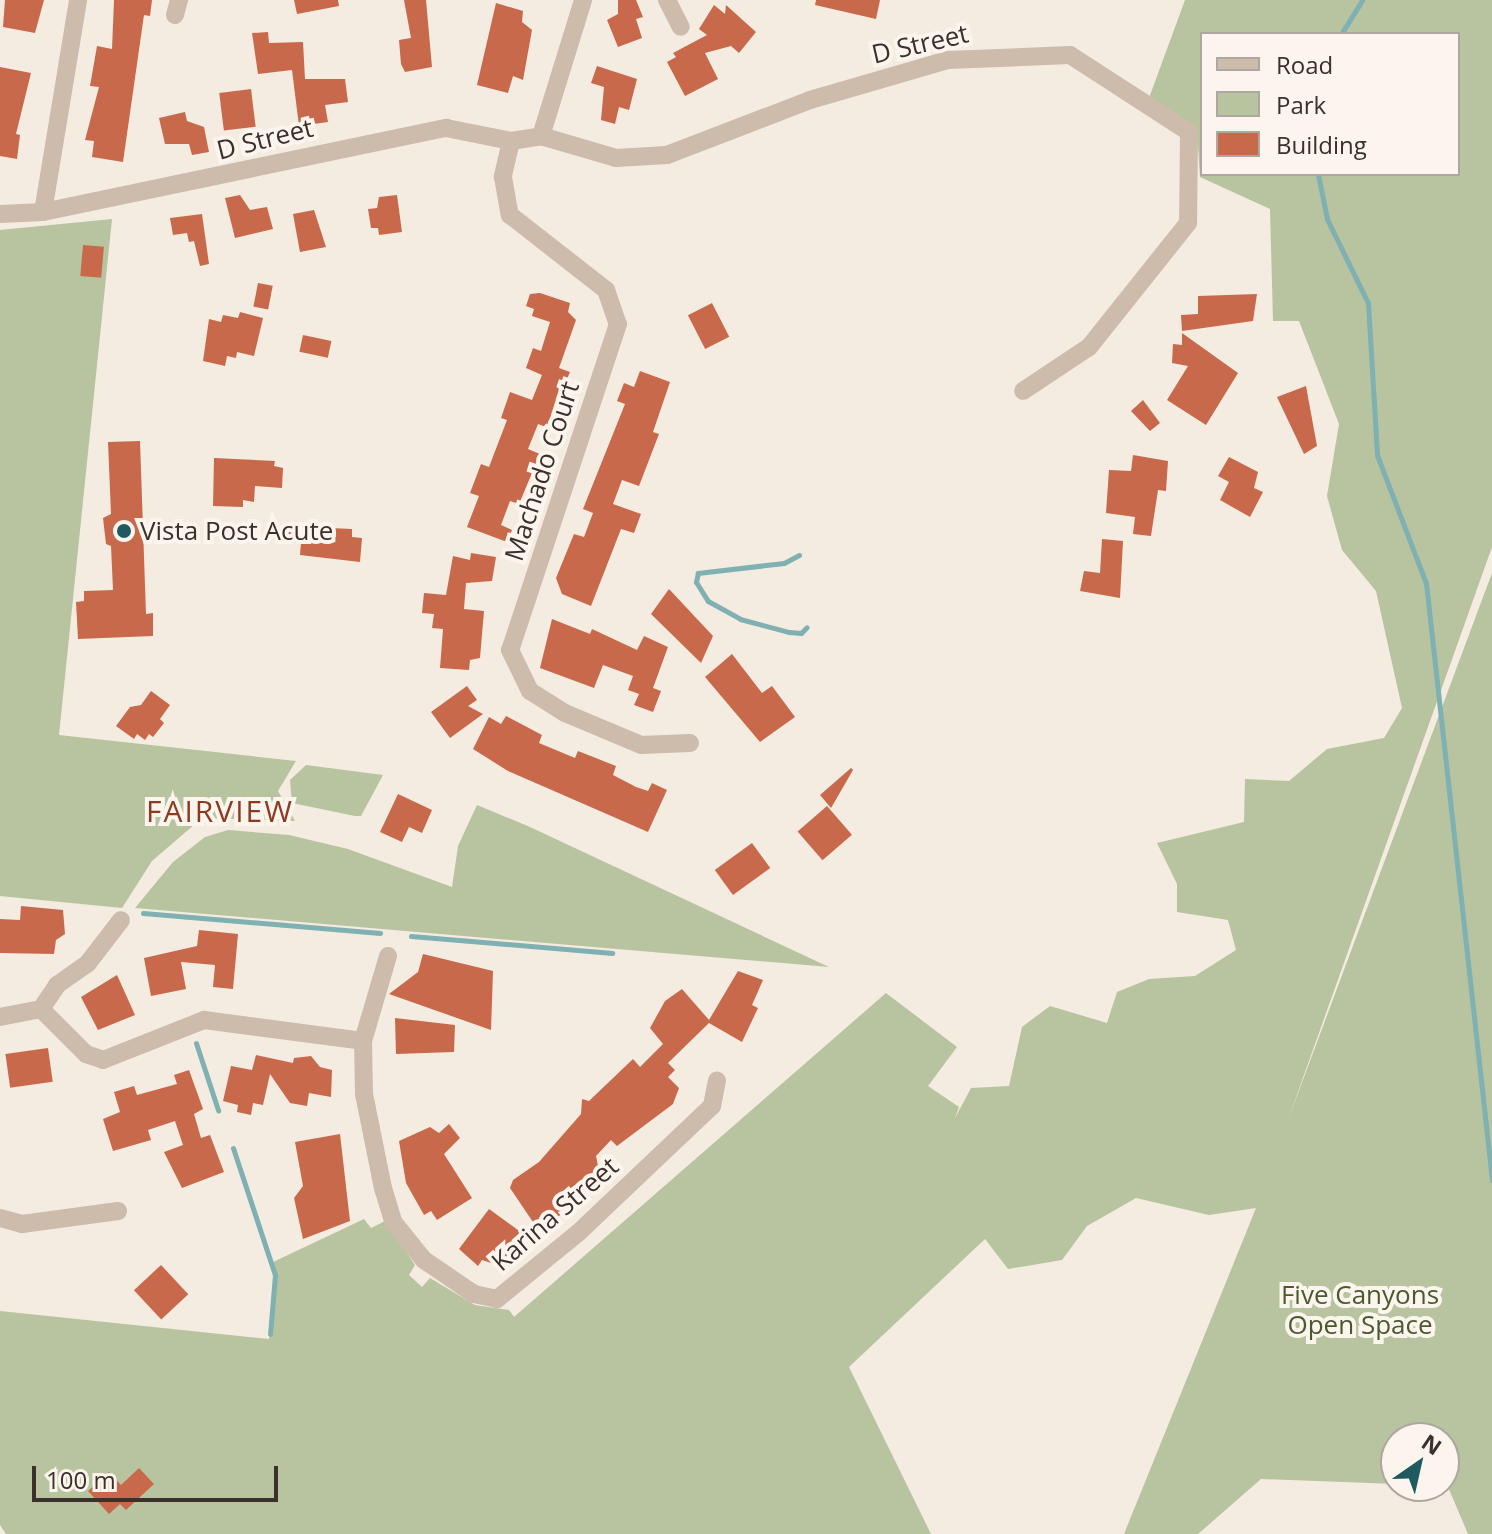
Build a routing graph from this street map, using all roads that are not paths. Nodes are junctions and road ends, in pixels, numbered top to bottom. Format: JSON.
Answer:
{"nodes":[{"id":1,"x":78,"y":0,"type":"edge"},
{"id":2,"x":583,"y":0,"type":"edge"},
{"id":3,"x":667,"y":0,"type":"edge"},
{"id":4,"x":681,"y":27,"type":"dead end"},
{"id":5,"x":541,"y":136,"type":"junction"},
{"id":6,"x":511,"y":141,"type":"junction"},
{"id":7,"x":43,"y":212,"type":"junction"},
{"id":8,"x":0,"y":214,"type":"edge"},
{"id":9,"x":1023,"y":391,"type":"dead end"},
{"id":10,"x":690,"y":743,"type":"dead end"},
{"id":11,"x":121,"y":920,"type":"dead end"},
{"id":12,"x":388,"y":956,"type":"dead end"},
{"id":13,"x":41,"y":1009,"type":"junction"},
{"id":14,"x":0,"y":1017,"type":"edge"},
{"id":15,"x":363,"y":1041,"type":"junction"},
{"id":16,"x":717,"y":1080,"type":"dead end"},
{"id":17,"x":118,"y":1211,"type":"dead end"},
{"id":18,"x":0,"y":1218,"type":"edge"}],
"edges":[{"from":1,"to":7,"type":"street"},
{"from":2,"to":5,"type":"street"},
{"from":3,"to":4,"type":"street"},
{"from":5,"to":6,"type":"street","name":"D Street"},
{"from":5,"to":9,"type":"street","name":"D Street"},
{"from":6,"to":7,"type":"street","name":"D Street"},
{"from":6,"to":10,"type":"street","name":"Machado Court"},
{"from":7,"to":8,"type":"street","name":"D Street"},
{"from":11,"to":13,"type":"street"},
{"from":12,"to":15,"type":"street","name":"Karina Street"},
{"from":13,"to":14,"type":"street"},
{"from":13,"to":15,"type":"street"},
{"from":15,"to":16,"type":"street","name":"Karina Street"},
{"from":17,"to":18,"type":"street"}]}
